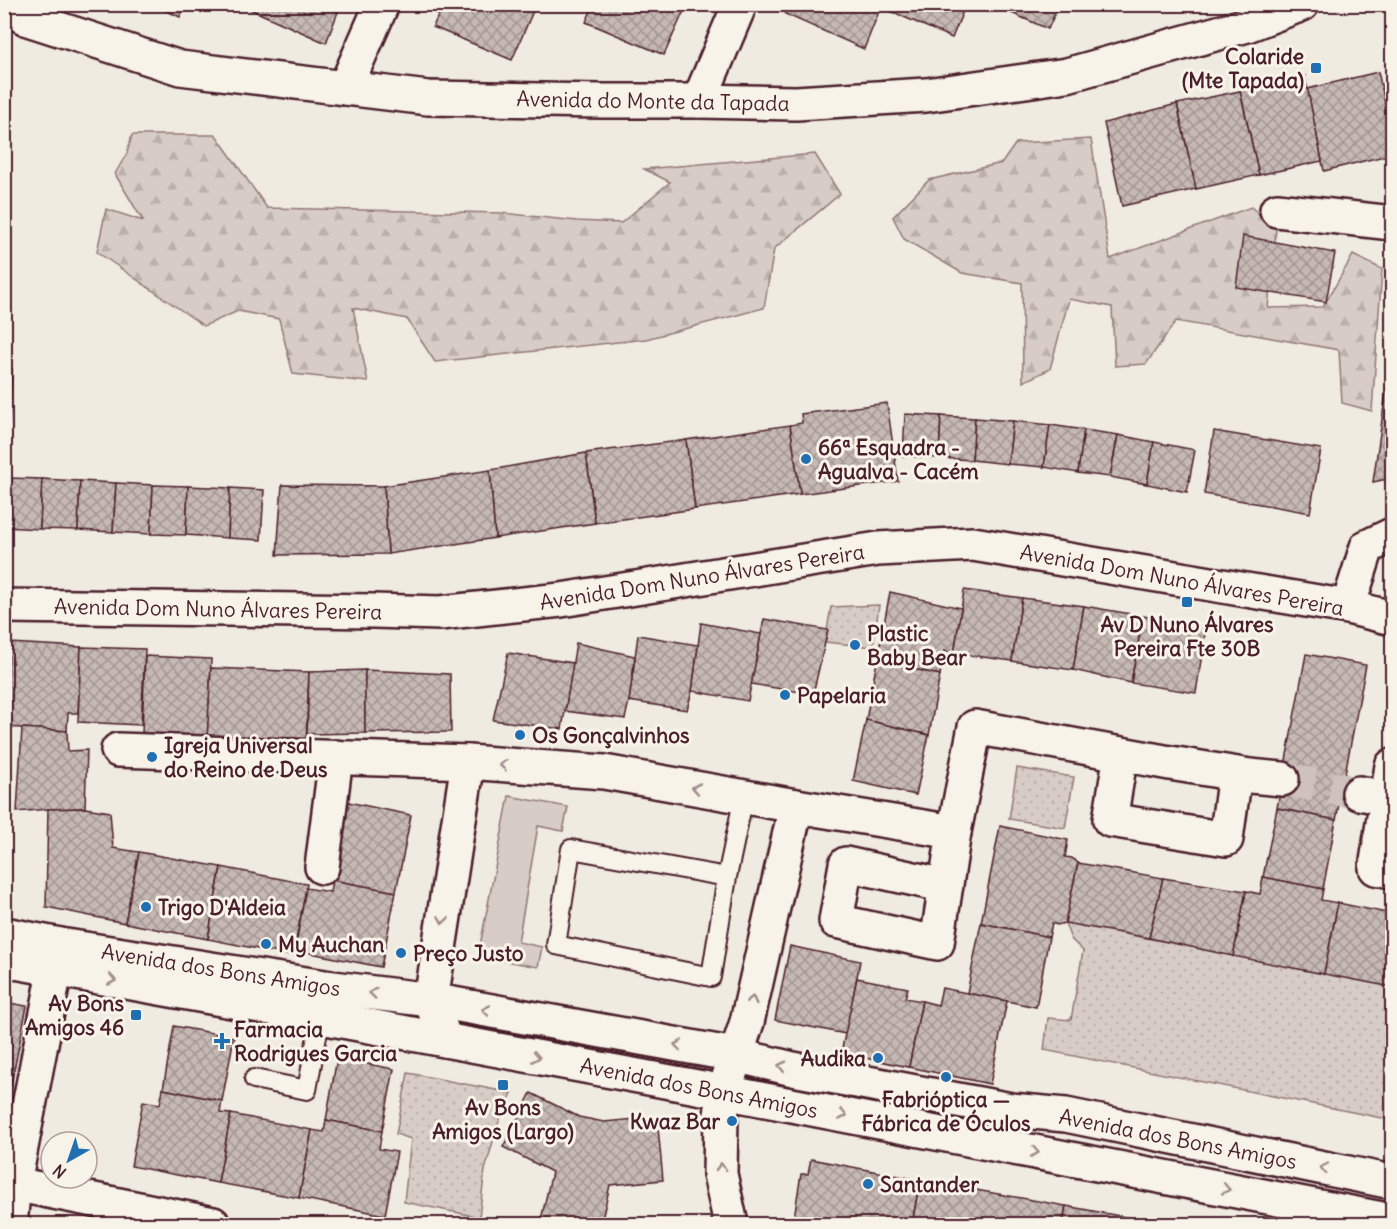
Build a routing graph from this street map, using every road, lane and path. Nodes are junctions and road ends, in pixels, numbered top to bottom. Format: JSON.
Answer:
{"nodes":[{"id":1,"x":382,"y":4,"type":"edge"},
{"id":2,"x":740,"y":4,"type":"edge"},
{"id":3,"x":1302,"y":4,"type":"edge"},
{"id":4,"x":4,"y":6,"type":"edge"},
{"id":5,"x":54,"y":15,"type":"edge"},
{"id":6,"x":345,"y":88,"type":"junction"},
{"id":7,"x":699,"y":101,"type":"junction"},
{"id":8,"x":1277,"y":210,"type":"dead end"},
{"id":9,"x":1392,"y":223,"type":"edge"},
{"id":10,"x":1392,"y":535,"type":"edge"},
{"id":11,"x":4,"y":606,"type":"edge"},
{"id":12,"x":1348,"y":606,"type":"junction"},
{"id":13,"x":1392,"y":618,"type":"edge"},
{"id":14,"x":118,"y":750,"type":"dead end"},
{"id":15,"x":1121,"y":754,"type":"junction"},
{"id":16,"x":336,"y":757,"type":"junction"},
{"id":17,"x":468,"y":762,"type":"junction"},
{"id":18,"x":1392,"y":766,"type":"edge"},
{"id":19,"x":1235,"y":774,"type":"junction"},
{"id":20,"x":1282,"y":779,"type":"tunnel mouth"},
{"id":21,"x":744,"y":796,"type":"junction"},
{"id":22,"x":1379,"y":797,"type":"edge"},
{"id":23,"x":796,"y":806,"type":"junction"},
{"id":24,"x":954,"y":832,"type":"junction"},
{"id":25,"x":322,"y":867,"type":"dead end"},
{"id":26,"x":1392,"y":871,"type":"edge"},
{"id":27,"x":727,"y":878,"type":"junction"},
{"id":28,"x":946,"y":886,"type":"dead end"},
{"id":29,"x":4,"y":934,"type":"edge"},
{"id":30,"x":57,"y":957,"type":"junction"},
{"id":31,"x":4,"y":960,"type":"edge"},
{"id":32,"x":431,"y":1000,"type":"junction"},
{"id":33,"x":323,"y":1002,"type":"junction"},
{"id":34,"x":445,"y":1040,"type":"junction"},
{"id":35,"x":735,"y":1055,"type":"junction"},
{"id":36,"x":254,"y":1079,"type":"dead end"},
{"id":37,"x":724,"y":1092,"type":"junction"},
{"id":38,"x":1387,"y":1181,"type":"edge"},
{"id":39,"x":9,"y":1183,"type":"edge"},
{"id":40,"x":1339,"y":1218,"type":"edge"},
{"id":41,"x":1392,"y":1221,"type":"edge"},
{"id":42,"x":10,"y":1224,"type":"edge"},
{"id":43,"x":213,"y":1224,"type":"edge"},
{"id":44,"x":731,"y":1224,"type":"edge"}],
"edges":[{"from":1,"to":6,"type":"street"},
{"from":2,"to":7,"type":"street"},
{"from":3,"to":7,"type":"street","name":"Avenida do Monte da Tapada"},
{"from":4,"to":5,"type":"street","name":"Avenida do Monte da Tapada"},
{"from":5,"to":6,"type":"street","name":"Avenida do Monte da Tapada"},
{"from":6,"to":7,"type":"street","name":"Avenida do Monte da Tapada"},
{"from":8,"to":9,"type":"street"},
{"from":10,"to":12,"type":"street"},
{"from":11,"to":12,"type":"street","name":"Avenida Dom Nuno Álvares Pereira"},
{"from":12,"to":13,"type":"street","name":"Avenida Dom Nuno Álvares Pereira"},
{"from":14,"to":16,"type":"street"},
{"from":15,"to":19,"type":"street"},
{"from":15,"to":19,"type":"street"},
{"from":15,"to":24,"type":"street"},
{"from":16,"to":17,"type":"street"},
{"from":16,"to":25,"type":"street"},
{"from":21,"to":17,"type":"street","one_way":true},
{"from":17,"to":32,"type":"street","one_way":true},
{"from":18,"to":22,"type":"street"},
{"from":19,"to":20,"type":"street"},
{"from":21,"to":23,"type":"street"},
{"from":21,"to":27,"type":"lane"},
{"from":22,"to":26,"type":"street"},
{"from":23,"to":24,"type":"street"},
{"from":35,"to":23,"type":"street","one_way":true},
{"from":24,"to":28,"type":"street"},
{"from":27,"to":27,"type":"lane"},
{"from":29,"to":30,"type":"street","name":"Avenida dos Bons Amigos"},
{"from":30,"to":31,"type":"street","name":"Avenida dos Bons Amigos"},
{"from":30,"to":33,"type":"street","name":"Avenida dos Bons Amigos"},
{"from":30,"to":39,"type":"street"},
{"from":32,"to":33,"type":"street","name":"Avenida dos Bons Amigos","one_way":true},
{"from":32,"to":34,"type":"street"},
{"from":35,"to":32,"type":"street","name":"Avenida dos Bons Amigos","one_way":true},
{"from":33,"to":34,"type":"street","name":"Avenida dos Bons Amigos"},
{"from":33,"to":36,"type":"lane"},
{"from":34,"to":37,"type":"street","name":"Avenida dos Bons Amigos","one_way":true},
{"from":35,"to":37,"type":"street"},
{"from":38,"to":35,"type":"street","name":"Avenida dos Bons Amigos","one_way":true},
{"from":37,"to":40,"type":"street","name":"Avenida dos Bons Amigos","one_way":true},
{"from":44,"to":37,"type":"street","one_way":true},
{"from":38,"to":40,"type":"street"},
{"from":39,"to":42,"type":"street"},
{"from":39,"to":43,"type":"street"},
{"from":40,"to":41,"type":"street","name":"Avenida dos Bons Amigos"}]}
